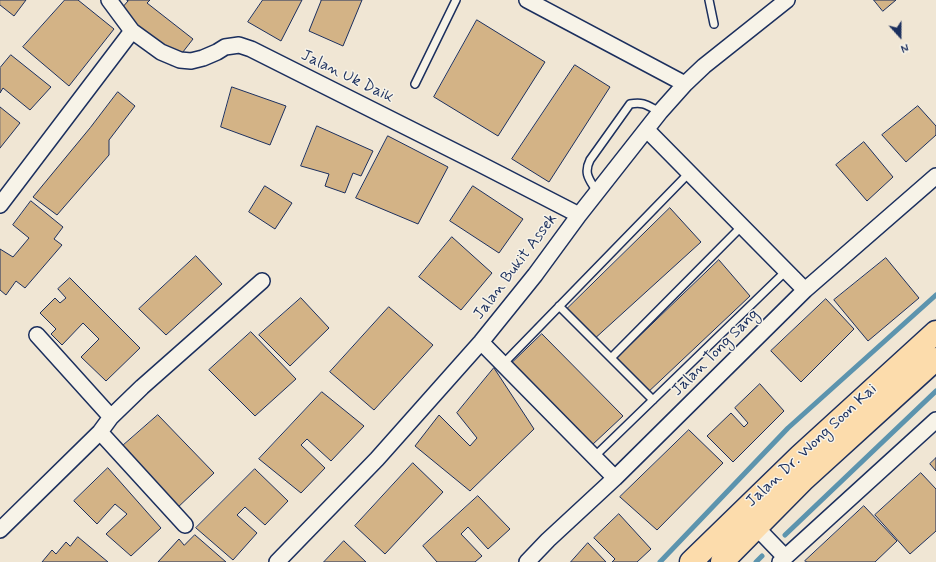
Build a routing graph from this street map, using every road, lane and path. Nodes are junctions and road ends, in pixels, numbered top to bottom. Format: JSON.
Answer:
{"nodes":[{"id":1,"x":109,"y":0,"type":"edge"},
{"id":2,"x":456,"y":0,"type":"edge"},
{"id":3,"x":527,"y":0,"type":"edge"},
{"id":4,"x":709,"y":0,"type":"edge"},
{"id":5,"x":787,"y":0,"type":"edge"},
{"id":6,"x":714,"y":24,"type":"dead end"},
{"id":7,"x":132,"y":31,"type":"junction"},
{"id":8,"x":415,"y":84,"type":"dead end"},
{"id":9,"x":685,"y":84,"type":"junction"},
{"id":10,"x":660,"y":112,"type":"junction"},
{"id":11,"x":647,"y":130,"type":"junction"},
{"id":12,"x":690,"y":173,"type":"junction"},
{"id":13,"x":936,"y":176,"type":"edge"},
{"id":14,"x":598,"y":192,"type":"junction"},
{"id":15,"x":0,"y":205,"type":"edge"},
{"id":16,"x":578,"y":215,"type":"junction"},
{"id":17,"x":742,"y":226,"type":"junction"},
{"id":18,"x":786,"y":271,"type":"junction"},
{"id":19,"x":262,"y":281,"type":"dead end"},
{"id":20,"x":804,"y":290,"type":"junction"},
{"id":21,"x":559,"y":306,"type":"junction"},
{"id":22,"x":936,"y":332,"type":"edge"},
{"id":23,"x":37,"y":335,"type":"dead end"},
{"id":24,"x":481,"y":342,"type":"junction"},
{"id":25,"x":611,"y":358,"type":"junction"},
{"id":26,"x":936,"y":360,"type":"edge"},
{"id":27,"x":503,"y":364,"type":"junction"},
{"id":28,"x":654,"y":400,"type":"junction"},
{"id":29,"x":111,"y":417,"type":"junction"},
{"id":30,"x":936,"y":420,"type":"edge"},
{"id":31,"x":100,"y":432,"type":"junction"},
{"id":32,"x":594,"y":457,"type":"junction"},
{"id":33,"x":615,"y":478,"type":"junction"},
{"id":34,"x":185,"y":525,"type":"dead end"},
{"id":35,"x":756,"y":527,"type":"junction"},
{"id":36,"x":0,"y":530,"type":"edge"},
{"id":37,"x":785,"y":560,"type":"edge"},
{"id":38,"x":277,"y":562,"type":"edge"},
{"id":39,"x":527,"y":562,"type":"edge"},
{"id":40,"x":691,"y":562,"type":"edge"},
{"id":41,"x":722,"y":562,"type":"edge"}],
"edges":[{"from":1,"to":7,"type":"street","name":"Jalan Uk Daik"},
{"from":2,"to":8,"type":"lane"},
{"from":3,"to":9,"type":"street"},
{"from":4,"to":6,"type":"lane"},
{"from":5,"to":9,"type":"street","name":"Jalan Bukit Assek"},
{"from":7,"to":15,"type":"street"},
{"from":7,"to":16,"type":"street","name":"Jalan Uk Daik"},
{"from":9,"to":10,"type":"street","name":"Jalan Bukit Assek"},
{"from":10,"to":11,"type":"street","name":"Jalan Bukit Assek"},
{"from":10,"to":14,"type":"lane"},
{"from":11,"to":12,"type":"street"},
{"from":11,"to":14,"type":"street","name":"Jalan Bukit Assek"},
{"from":12,"to":17,"type":"street"},
{"from":12,"to":21,"type":"lane"},
{"from":13,"to":20,"type":"street","name":"Jalan Tong Sang"},
{"from":14,"to":16,"type":"street","name":"Jalan Bukit Assek"},
{"from":16,"to":24,"type":"street","name":"Jalan Bukit Assek"},
{"from":17,"to":18,"type":"street"},
{"from":17,"to":25,"type":"lane"},
{"from":18,"to":20,"type":"street"},
{"from":18,"to":28,"type":"lane"},
{"from":19,"to":29,"type":"street"},
{"from":20,"to":33,"type":"street","name":"Jalan Tong Sang"},
{"from":21,"to":25,"type":"lane"},
{"from":21,"to":27,"type":"lane"},
{"from":22,"to":40,"type":"main road","name":"Jalan Dr. Wong Soon Kai"},
{"from":23,"to":29,"type":"street"},
{"from":24,"to":27,"type":"street"},
{"from":24,"to":38,"type":"street","name":"Jalan Bukit Assek"},
{"from":25,"to":28,"type":"lane"},
{"from":26,"to":35,"type":"main road","name":"Jalan Dr. Wong Soon Kai"},
{"from":27,"to":32,"type":"street"},
{"from":28,"to":32,"type":"lane"},
{"from":29,"to":31,"type":"street"},
{"from":30,"to":37,"type":"street"},
{"from":31,"to":34,"type":"street"},
{"from":31,"to":36,"type":"street"},
{"from":32,"to":33,"type":"street"},
{"from":33,"to":39,"type":"street","name":"Jalan Tong Sang"},
{"from":35,"to":37,"type":"street"},
{"from":35,"to":41,"type":"main road","name":"Jalan Dr. Wong Soon Kai"}]}
